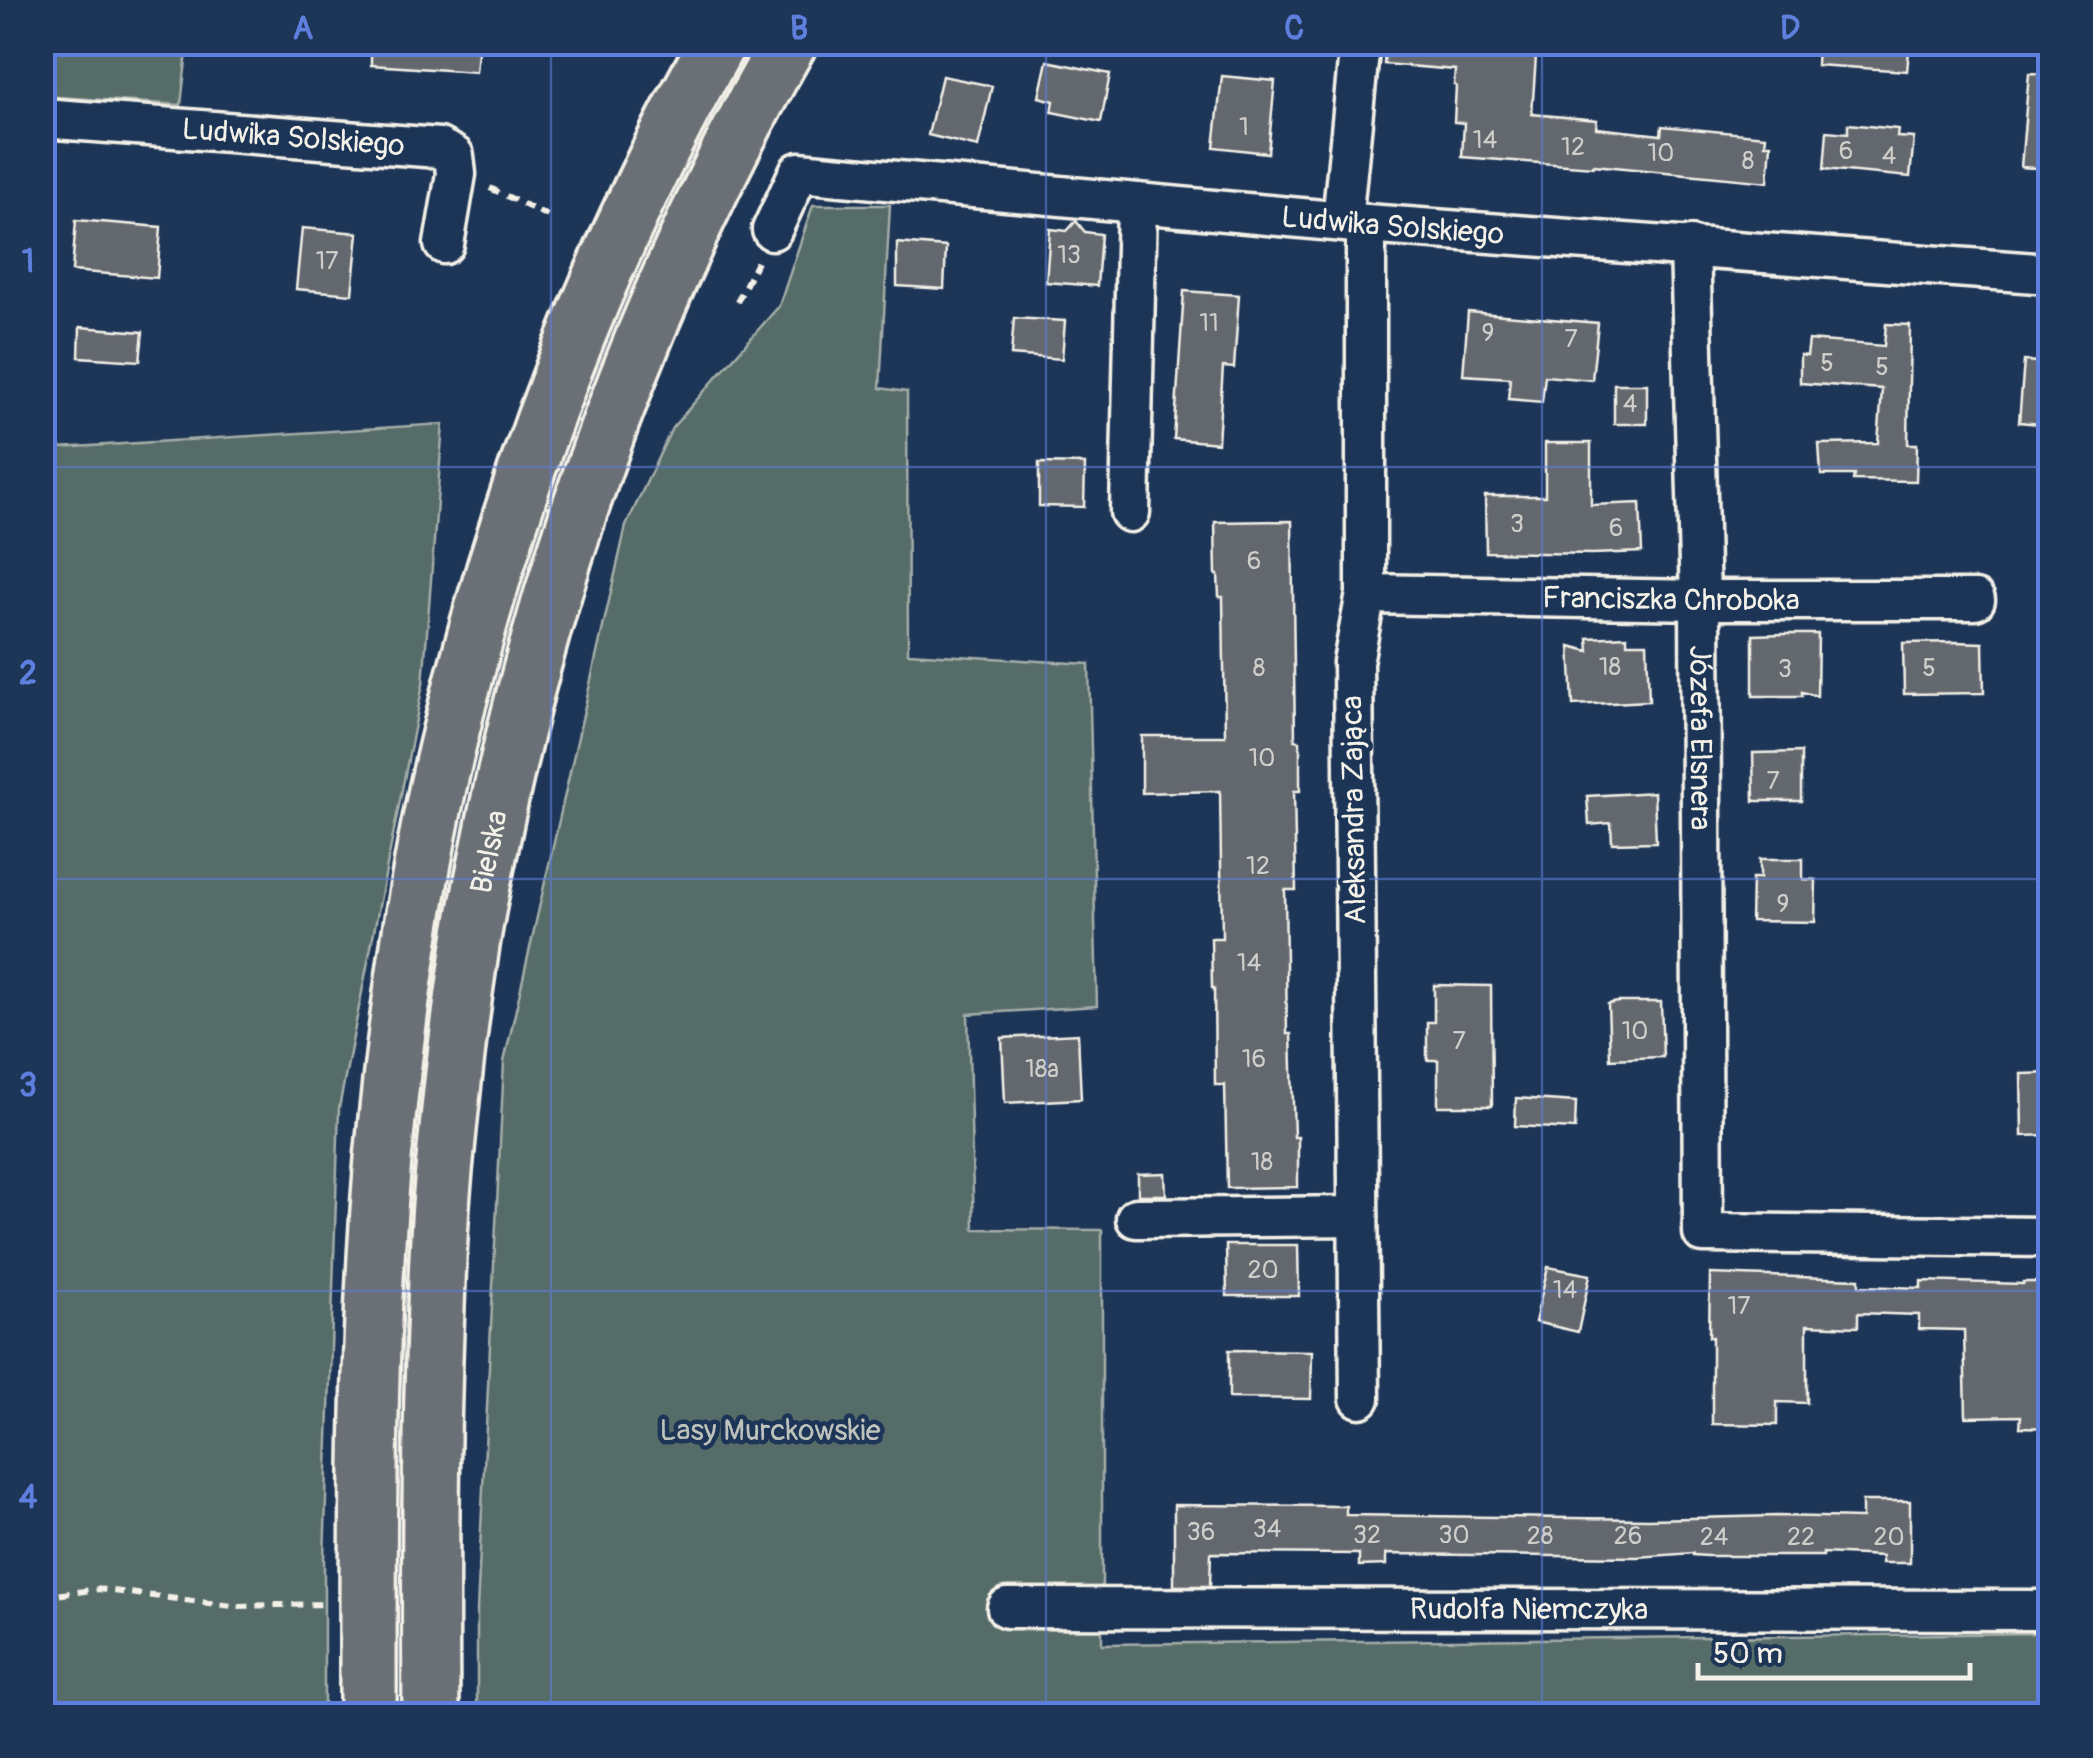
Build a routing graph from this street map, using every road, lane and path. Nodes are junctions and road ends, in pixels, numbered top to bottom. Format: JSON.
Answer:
{"nodes":[{"id":1,"x":718,"y":42,"type":"edge"},
{"id":2,"x":789,"y":42,"type":"edge"},
{"id":3,"x":1360,"y":42,"type":"edge"},
{"id":4,"x":42,"y":118,"type":"edge"},
{"id":5,"x":484,"y":186,"type":"dead end"},
{"id":6,"x":1137,"y":203,"type":"junction"},
{"id":7,"x":554,"y":219,"type":"dead end"},
{"id":8,"x":1354,"y":222,"type":"junction"},
{"id":9,"x":772,"y":230,"type":"dead end"},
{"id":10,"x":444,"y":244,"type":"dead end"},
{"id":11,"x":1690,"y":246,"type":"junction"},
{"id":12,"x":2050,"y":274,"type":"edge"},
{"id":13,"x":1130,"y":512,"type":"dead end"},
{"id":14,"x":1366,"y":594,"type":"junction"},
{"id":15,"x":1700,"y":600,"type":"junction"},
{"id":16,"x":1976,"y":600,"type":"dead end"},
{"id":17,"x":1358,"y":1216,"type":"junction"},
{"id":18,"x":1136,"y":1218,"type":"dead end"},
{"id":19,"x":2050,"y":1237,"type":"edge"},
{"id":20,"x":1360,"y":1398,"type":"dead end"},
{"id":21,"x":42,"y":1598,"type":"edge"},
{"id":22,"x":368,"y":1604,"type":"junction"},
{"id":23,"x":1007,"y":1608,"type":"dead end"},
{"id":24,"x":2050,"y":1610,"type":"edge"},
{"id":25,"x":368,"y":1716,"type":"edge"},
{"id":26,"x":431,"y":1716,"type":"edge"}],
"edges":[{"from":1,"to":22,"type":"main road","name":"Bielska"},
{"from":2,"to":26,"type":"main road","name":"Bielska"},
{"from":3,"to":8,"type":"street","name":"Aleksandra Zająca"},
{"from":4,"to":10,"type":"street","name":"Ludwika Solskiego"},
{"from":5,"to":7,"type":"path"},
{"from":6,"to":8,"type":"street","name":"Ludwika Solskiego"},
{"from":6,"to":9,"type":"street","name":"Ludwika Solskiego"},
{"from":6,"to":13,"type":"street"},
{"from":8,"to":11,"type":"street","name":"Ludwika Solskiego"},
{"from":8,"to":14,"type":"street","name":"Aleksandra Zająca"},
{"from":11,"to":12,"type":"street","name":"Ludwika Solskiego"},
{"from":11,"to":15,"type":"street","name":"Józefa Elsnera"},
{"from":14,"to":15,"type":"street","name":"Franciszka Chroboka"},
{"from":14,"to":17,"type":"street","name":"Aleksandra Zająca"},
{"from":15,"to":16,"type":"street","name":"Franciszka Chroboka"},
{"from":15,"to":19,"type":"street","name":"Józefa Elsnera"},
{"from":17,"to":18,"type":"street"},
{"from":17,"to":20,"type":"street","name":"Aleksandra Zająca"},
{"from":21,"to":22,"type":"path"},
{"from":22,"to":25,"type":"main road","name":"Bielska"},
{"from":23,"to":24,"type":"street","name":"Rudolfa Niemczyka"}]}
